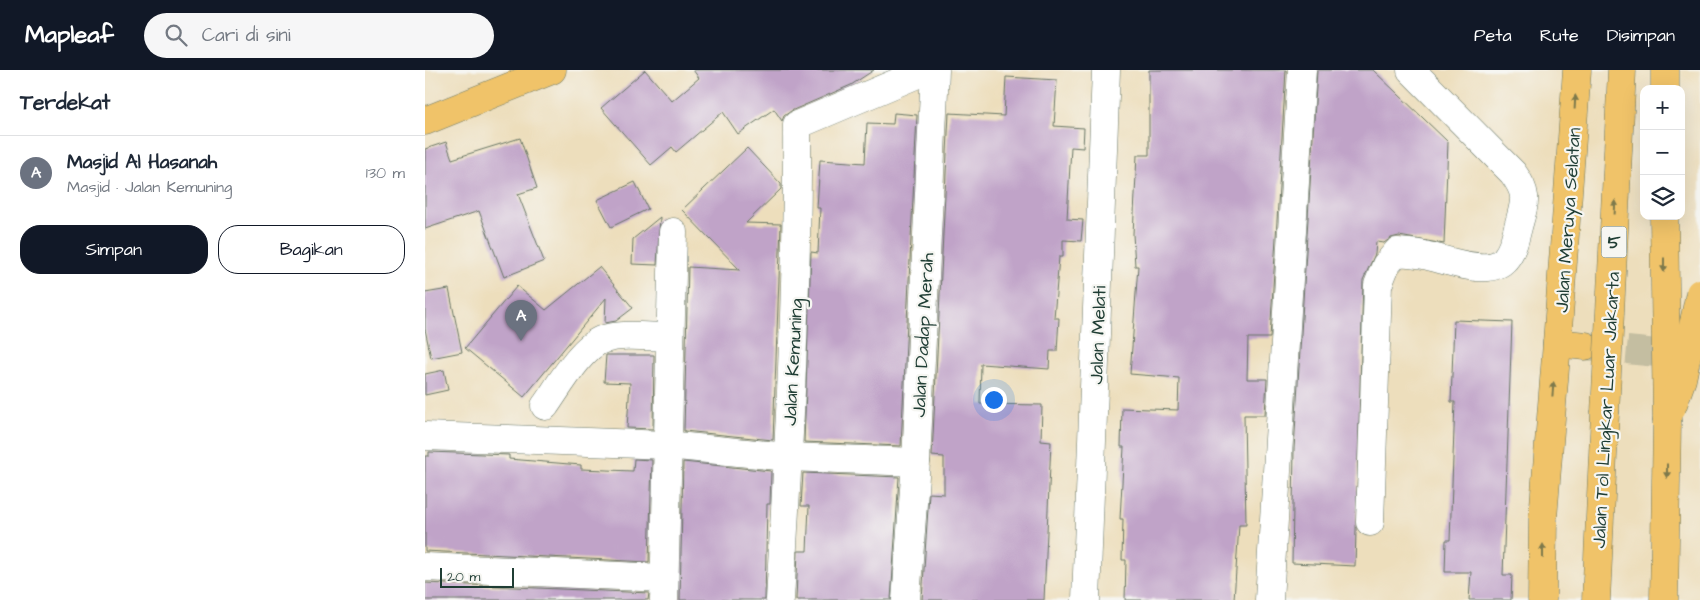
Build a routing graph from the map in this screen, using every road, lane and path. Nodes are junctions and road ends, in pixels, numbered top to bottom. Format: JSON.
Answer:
{"nodes":[{"id":1,"x":553,"y":70,"type":"edge"},
{"id":2,"x":927,"y":70,"type":"edge"},
{"id":3,"x":935,"y":70,"type":"edge"},
{"id":4,"x":1106,"y":70,"type":"edge"},
{"id":5,"x":1302,"y":70,"type":"edge"},
{"id":6,"x":1411,"y":70,"type":"edge"},
{"id":7,"x":1577,"y":70,"type":"edge"},
{"id":8,"x":1622,"y":70,"type":"edge"},
{"id":9,"x":1665,"y":70,"type":"edge"},
{"id":10,"x":1665,"y":85,"type":"edge"},
{"id":11,"x":425,"y":121,"type":"edge"},
{"id":12,"x":1664,"y":220,"type":"edge"},
{"id":13,"x":673,"y":232,"type":"dead end"},
{"id":14,"x":1700,"y":294,"type":"edge"},
{"id":15,"x":670,"y":338,"type":"junction"},
{"id":16,"x":1557,"y":343,"type":"junction"},
{"id":17,"x":1585,"y":346,"type":"tunnel mouth"},
{"id":18,"x":545,"y":406,"type":"dead end"},
{"id":19,"x":1667,"y":422,"type":"junction"},
{"id":20,"x":425,"y":436,"type":"edge"},
{"id":21,"x":667,"y":445,"type":"junction"},
{"id":22,"x":788,"y":457,"type":"junction"},
{"id":23,"x":916,"y":462,"type":"junction"},
{"id":24,"x":1371,"y":522,"type":"dead end"},
{"id":25,"x":425,"y":567,"type":"edge"},
{"id":26,"x":663,"y":589,"type":"edge"},
{"id":27,"x":780,"y":600,"type":"edge"},
{"id":28,"x":906,"y":600,"type":"edge"},
{"id":29,"x":1086,"y":600,"type":"edge"},
{"id":30,"x":1269,"y":600,"type":"edge"},
{"id":31,"x":1542,"y":600,"type":"edge"},
{"id":32,"x":1596,"y":600,"type":"edge"},
{"id":33,"x":1664,"y":600,"type":"edge"}],
"edges":[{"from":1,"to":11,"type":"main road"},
{"from":2,"to":22,"type":"street","name":"Jalan Kemuning"},
{"from":3,"to":23,"type":"street","name":"Jalan Dadap Merah"},
{"from":4,"to":29,"type":"street","name":"Jalan Melati"},
{"from":5,"to":30,"type":"street"},
{"from":6,"to":24,"type":"street"},
{"from":16,"to":7,"type":"main road","name":"Jalan Meruya Selatan","one_way":true},
{"from":32,"to":8,"type":"main road","name":"Jalan Tol Lingkar Luar Jakarta","number":"5","one_way":true,"bridge":true},
{"from":9,"to":10,"type":"main road"},
{"from":12,"to":19,"type":"main road","one_way":true,"bridge":true},
{"from":13,"to":15,"type":"street"},
{"from":14,"to":19,"type":"main road","bridge":true},
{"from":15,"to":18,"type":"street"},
{"from":15,"to":21,"type":"street"},
{"from":16,"to":17,"type":"main road"},
{"from":31,"to":16,"type":"main road","name":"Jalan Meruya Selatan","one_way":true},
{"from":19,"to":33,"type":"main road","one_way":true},
{"from":20,"to":21,"type":"street"},
{"from":21,"to":22,"type":"street"},
{"from":21,"to":26,"type":"street"},
{"from":22,"to":23,"type":"street"},
{"from":22,"to":27,"type":"street","name":"Jalan Kemuning"},
{"from":23,"to":28,"type":"street","name":"Jalan Dadap Merah"},
{"from":25,"to":26,"type":"street"}]}
